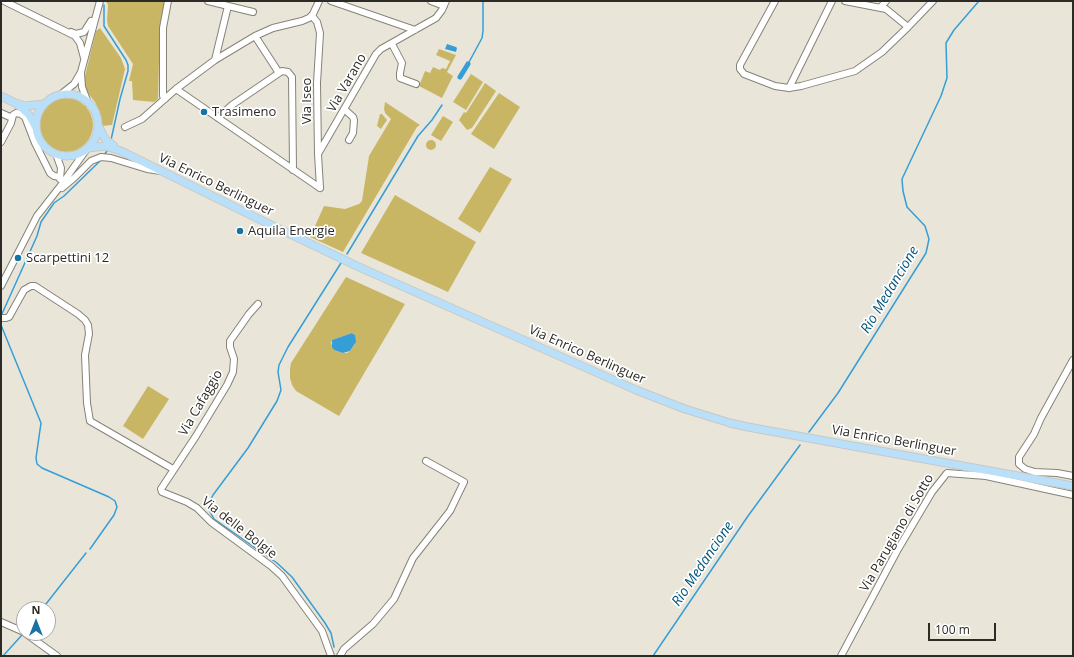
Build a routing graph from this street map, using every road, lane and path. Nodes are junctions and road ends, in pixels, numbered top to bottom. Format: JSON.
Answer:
{"nodes":[{"id":1,"x":4,"y":1,"type":"edge"},
{"id":2,"x":100,"y":1,"type":"edge"},
{"id":3,"x":168,"y":1,"type":"edge"},
{"id":4,"x":208,"y":1,"type":"edge"},
{"id":5,"x":319,"y":1,"type":"edge"},
{"id":6,"x":332,"y":1,"type":"edge"},
{"id":7,"x":431,"y":1,"type":"edge"},
{"id":8,"x":775,"y":1,"type":"edge"},
{"id":9,"x":832,"y":1,"type":"edge"},
{"id":10,"x":845,"y":1,"type":"edge"},
{"id":11,"x":886,"y":1,"type":"edge"},
{"id":12,"x":933,"y":1,"type":"edge"},
{"id":13,"x":445,"y":3,"type":"edge"},
{"id":14,"x":866,"y":3,"type":"edge"},
{"id":15,"x":228,"y":6,"type":"junction"},
{"id":16,"x":881,"y":7,"type":"junction"},
{"id":17,"x":97,"y":11,"type":"junction"},
{"id":18,"x":253,"y":12,"type":"dead end"},
{"id":19,"x":312,"y":16,"type":"junction"},
{"id":20,"x":908,"y":27,"type":"junction"},
{"id":21,"x":415,"y":30,"type":"junction"},
{"id":22,"x":67,"y":32,"type":"junction"},
{"id":23,"x":255,"y":36,"type":"junction"},
{"id":24,"x":392,"y":44,"type":"junction"},
{"id":25,"x":84,"y":60,"type":"junction"},
{"id":26,"x":215,"y":60,"type":"junction"},
{"id":27,"x":81,"y":72,"type":"junction"},
{"id":28,"x":279,"y":73,"type":"junction"},
{"id":29,"x":416,"y":84,"type":"dead end"},
{"id":30,"x":789,"y":88,"type":"junction"},
{"id":31,"x":176,"y":89,"type":"junction"},
{"id":32,"x":60,"y":95,"type":"junction"},
{"id":33,"x":1,"y":96,"type":"edge"},
{"id":34,"x":165,"y":99,"type":"junction"},
{"id":35,"x":15,"y":103,"type":"junction"},
{"id":36,"x":88,"y":103,"type":"junction"},
{"id":37,"x":44,"y":104,"type":"junction"},
{"id":38,"x":344,"y":110,"type":"junction"},
{"id":39,"x":1,"y":113,"type":"edge"},
{"id":40,"x":12,"y":118,"type":"junction"},
{"id":41,"x":218,"y":118,"type":"junction"},
{"id":42,"x":98,"y":125,"type":"junction"},
{"id":43,"x":125,"y":127,"type":"dead end"},
{"id":44,"x":36,"y":128,"type":"junction"},
{"id":45,"x":349,"y":140,"type":"dead end"},
{"id":46,"x":1,"y":142,"type":"edge"},
{"id":47,"x":87,"y":149,"type":"junction"},
{"id":48,"x":121,"y":151,"type":"junction"},
{"id":49,"x":56,"y":154,"type":"junction"},
{"id":50,"x":318,"y":154,"type":"junction"},
{"id":51,"x":293,"y":170,"type":"junction"},
{"id":52,"x":162,"y":171,"type":"junction"},
{"id":53,"x":60,"y":177,"type":"junction"},
{"id":54,"x":56,"y":192,"type":"junction"},
{"id":55,"x":2,"y":284,"type":"edge"},
{"id":56,"x":258,"y":304,"type":"dead end"},
{"id":57,"x":1,"y":318,"type":"edge"},
{"id":58,"x":1073,"y":360,"type":"edge"},
{"id":59,"x":426,"y":461,"type":"dead end"},
{"id":60,"x":173,"y":469,"type":"junction"},
{"id":61,"x":1073,"y":476,"type":"edge"},
{"id":62,"x":1073,"y":486,"type":"edge"},
{"id":63,"x":1073,"y":495,"type":"edge"},
{"id":64,"x":1,"y":622,"type":"edge"},
{"id":65,"x":16,"y":629,"type":"edge"},
{"id":66,"x":36,"y":641,"type":"edge"},
{"id":67,"x":57,"y":656,"type":"edge"},
{"id":68,"x":331,"y":656,"type":"edge"},
{"id":69,"x":340,"y":656,"type":"edge"},
{"id":70,"x":841,"y":656,"type":"edge"}],
"edges":[{"from":1,"to":22,"type":"street"},
{"from":2,"to":17,"type":"street"},
{"from":3,"to":34,"type":"street"},
{"from":4,"to":15,"type":"street"},
{"from":5,"to":19,"type":"street"},
{"from":6,"to":21,"type":"street"},
{"from":7,"to":13,"type":"street"},
{"from":8,"to":30,"type":"street"},
{"from":9,"to":30,"type":"street"},
{"from":10,"to":14,"type":"street"},
{"from":11,"to":16,"type":"street"},
{"from":12,"to":20,"type":"street"},
{"from":13,"to":21,"type":"street","name":"Via Varano"},
{"from":14,"to":16,"type":"street"},
{"from":15,"to":18,"type":"street"},
{"from":15,"to":26,"type":"street"},
{"from":16,"to":20,"type":"street"},
{"from":17,"to":22,"type":"street"},
{"from":17,"to":25,"type":"street"},
{"from":19,"to":23,"type":"street"},
{"from":19,"to":50,"type":"street","name":"Via Iseo"},
{"from":20,"to":30,"type":"street"},
{"from":21,"to":24,"type":"street","name":"Via Varano"},
{"from":22,"to":25,"type":"street"},
{"from":23,"to":26,"type":"street"},
{"from":23,"to":28,"type":"street"},
{"from":24,"to":29,"type":"street"},
{"from":24,"to":38,"type":"street","name":"Via Varano"},
{"from":25,"to":27,"type":"street"},
{"from":26,"to":31,"type":"street"},
{"from":27,"to":32,"type":"street"},
{"from":27,"to":36,"type":"street"},
{"from":28,"to":41,"type":"street"},
{"from":28,"to":51,"type":"street"},
{"from":31,"to":34,"type":"street"},
{"from":31,"to":41,"type":"street"},
{"from":32,"to":36,"type":"main road"},
{"from":32,"to":37,"type":"main road"},
{"from":33,"to":35,"type":"main road"},
{"from":34,"to":43,"type":"street"},
{"from":35,"to":37,"type":"main road"},
{"from":35,"to":44,"type":"main road"},
{"from":36,"to":42,"type":"main road","name":"Via Enrico Berlinguer"},
{"from":37,"to":44,"type":"main road"},
{"from":38,"to":45,"type":"street"},
{"from":38,"to":50,"type":"street","name":"Via Varano"},
{"from":39,"to":40,"type":"street"},
{"from":40,"to":46,"type":"street"},
{"from":40,"to":53,"type":"street"},
{"from":41,"to":51,"type":"street"},
{"from":42,"to":47,"type":"main road"},
{"from":42,"to":48,"type":"main road","name":"Via Enrico Berlinguer"},
{"from":44,"to":49,"type":"main road"},
{"from":47,"to":48,"type":"main road","name":"Via Enrico Berlinguer"},
{"from":47,"to":49,"type":"main road","name":"Via Enrico Berlinguer"},
{"from":47,"to":54,"type":"street"},
{"from":48,"to":52,"type":"main road","name":"Via Enrico Berlinguer"},
{"from":49,"to":53,"type":"street"},
{"from":50,"to":51,"type":"street","name":"Via Iseo"},
{"from":52,"to":54,"type":"street"},
{"from":52,"to":62,"type":"main road","name":"Via Enrico Berlinguer"},
{"from":53,"to":54,"type":"street"},
{"from":54,"to":55,"type":"street"},
{"from":56,"to":60,"type":"street","name":"Via Cafaggio"},
{"from":57,"to":60,"type":"street"},
{"from":58,"to":61,"type":"street"},
{"from":59,"to":69,"type":"street"},
{"from":60,"to":68,"type":"street","name":"Via delle Bolgie"},
{"from":63,"to":70,"type":"street","name":"Via Parugiano di Sotto"},
{"from":64,"to":65,"type":"street"},
{"from":66,"to":67,"type":"street"}]}
